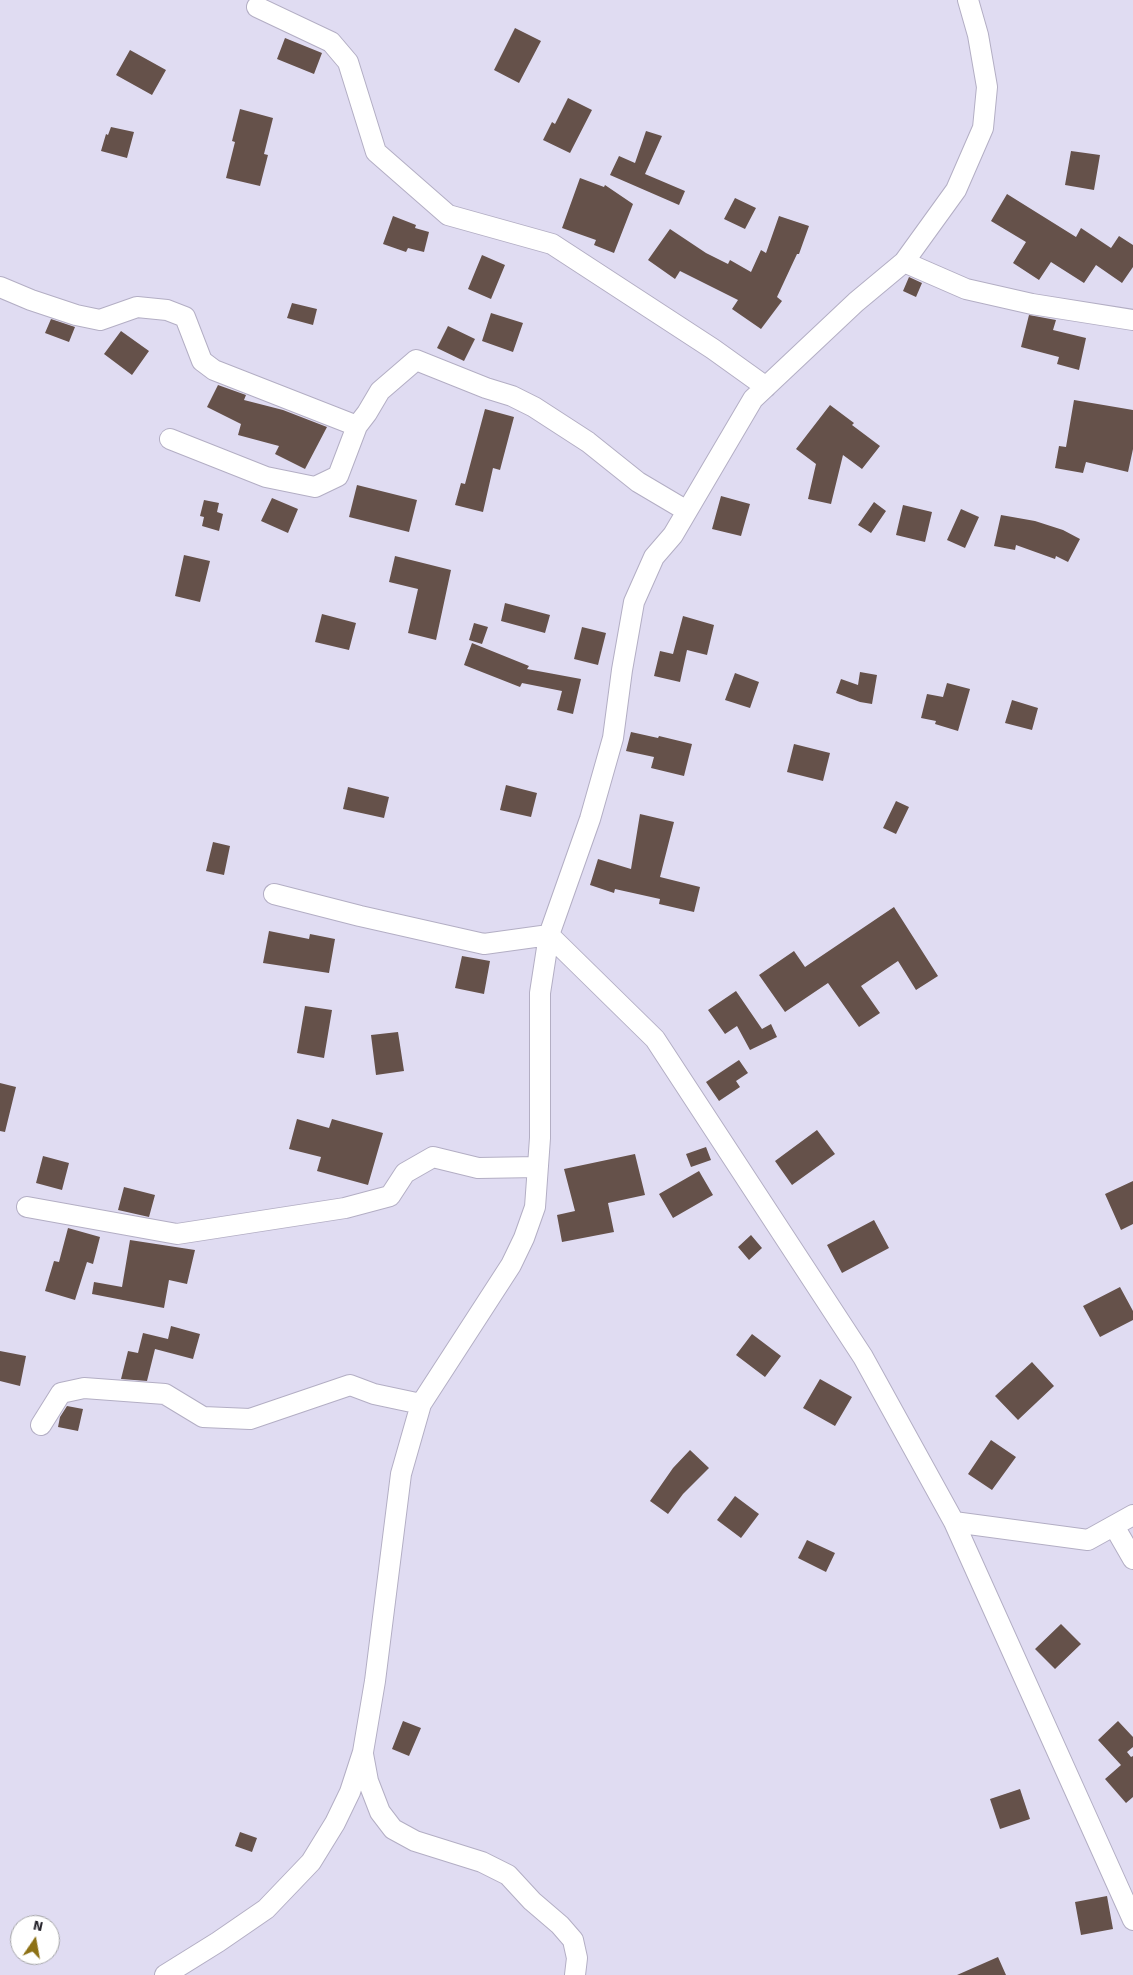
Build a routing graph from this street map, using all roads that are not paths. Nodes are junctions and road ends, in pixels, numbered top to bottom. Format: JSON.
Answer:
{"nodes":[{"id":1,"x":968,"y":0,"type":"edge"},
{"id":2,"x":257,"y":8,"type":"dead end"},
{"id":3,"x":904,"y":262,"type":"junction"},
{"id":4,"x":0,"y":287,"type":"edge"},
{"id":5,"x":1133,"y":320,"type":"edge"},
{"id":6,"x":766,"y":387,"type":"junction"},
{"id":7,"x":357,"y":426,"type":"junction"},
{"id":8,"x":170,"y":439,"type":"dead end"},
{"id":9,"x":687,"y":511,"type":"junction"},
{"id":10,"x":274,"y":894,"type":"dead end"},
{"id":11,"x":550,"y":935,"type":"junction"},
{"id":12,"x":538,"y":1168,"type":"junction"},
{"id":13,"x":27,"y":1207,"type":"dead end"},
{"id":14,"x":421,"y":1404,"type":"junction"},
{"id":15,"x":41,"y":1426,"type":"dead end"},
{"id":16,"x":1133,"y":1515,"type":"edge"},
{"id":17,"x":954,"y":1522,"type":"junction"},
{"id":18,"x":1114,"y":1526,"type":"junction"},
{"id":19,"x":1133,"y":1559,"type":"edge"},
{"id":20,"x":363,"y":1752,"type":"junction"},
{"id":21,"x":1133,"y":1920,"type":"edge"},
{"id":22,"x":164,"y":1975,"type":"edge"},
{"id":23,"x":575,"y":1975,"type":"edge"}],
"edges":[{"from":1,"to":3,"type":"street"},
{"from":2,"to":6,"type":"street"},
{"from":3,"to":5,"type":"street"},
{"from":3,"to":6,"type":"street"},
{"from":4,"to":7,"type":"street"},
{"from":6,"to":9,"type":"street"},
{"from":7,"to":8,"type":"street"},
{"from":7,"to":9,"type":"street"},
{"from":9,"to":11,"type":"street"},
{"from":10,"to":11,"type":"street"},
{"from":11,"to":12,"type":"street"},
{"from":11,"to":17,"type":"street"},
{"from":12,"to":13,"type":"street"},
{"from":12,"to":14,"type":"street"},
{"from":14,"to":15,"type":"street"},
{"from":14,"to":20,"type":"street"},
{"from":16,"to":18,"type":"street"},
{"from":17,"to":18,"type":"street"},
{"from":17,"to":21,"type":"street"},
{"from":18,"to":19,"type":"street"},
{"from":20,"to":22,"type":"street"},
{"from":20,"to":23,"type":"street"}]}
